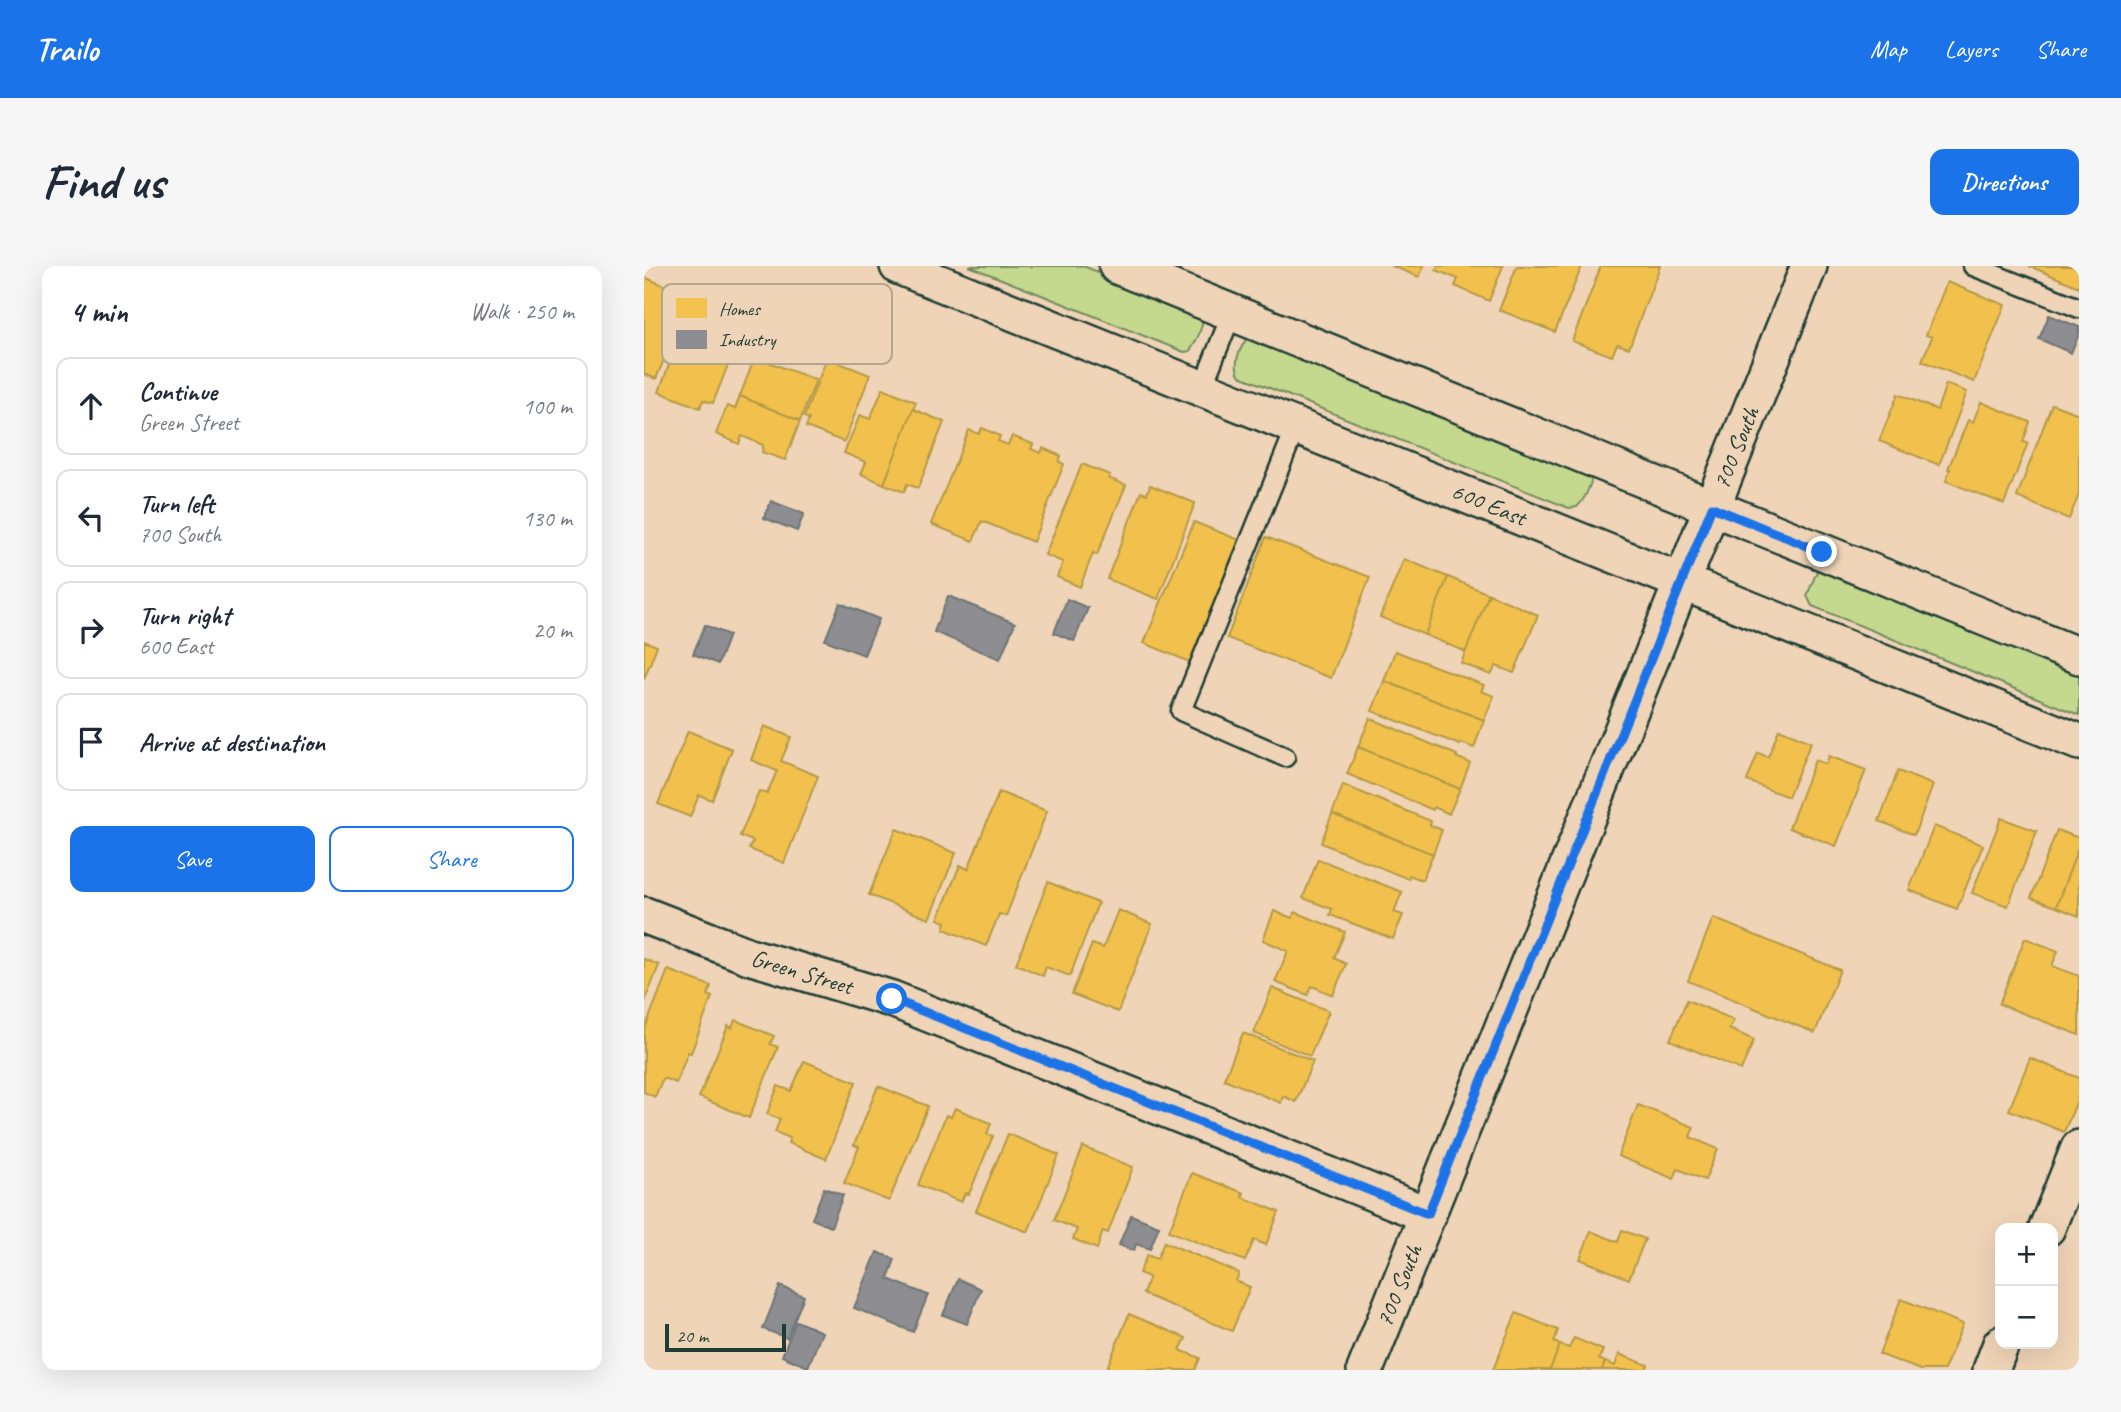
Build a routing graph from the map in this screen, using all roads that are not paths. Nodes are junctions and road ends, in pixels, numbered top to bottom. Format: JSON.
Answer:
{"nodes":[{"id":1,"x":898,"y":266,"type":"edge"},
{"id":2,"x":1117,"y":266,"type":"edge"},
{"id":3,"x":1809,"y":266,"type":"edge"},
{"id":4,"x":1973,"y":266,"type":"edge"},
{"id":5,"x":2079,"y":308,"type":"edge"},
{"id":6,"x":1232,"y":313,"type":"junction"},
{"id":7,"x":1202,"y":388,"type":"junction"},
{"id":8,"x":1296,"y":426,"type":"junction"},
{"id":9,"x":1712,"y":507,"type":"junction"},
{"id":10,"x":1682,"y":582,"type":"junction"},
{"id":11,"x":2079,"y":656,"type":"edge"},
{"id":12,"x":2079,"y":742,"type":"edge"},
{"id":13,"x":1285,"y":757,"type":"dead end"},
{"id":14,"x":644,"y":915,"type":"edge"},
{"id":15,"x":2079,"y":1148,"type":"edge"},
{"id":16,"x":1428,"y":1214,"type":"junction"},
{"id":17,"x":2049,"y":1223,"type":"edge"},
{"id":18,"x":1999,"y":1349,"type":"edge"},
{"id":19,"x":1365,"y":1370,"type":"edge"},
{"id":20,"x":1991,"y":1370,"type":"edge"}],
"edges":[{"from":1,"to":7,"type":"street","name":"600 East"},
{"from":2,"to":6,"type":"street"},
{"from":3,"to":9,"type":"street","name":"700 South"},
{"from":4,"to":5,"type":"lane"},
{"from":6,"to":7,"type":"lane"},
{"from":6,"to":9,"type":"street"},
{"from":7,"to":8,"type":"street","name":"600 East"},
{"from":8,"to":10,"type":"street","name":"600 East"},
{"from":8,"to":13,"type":"lane"},
{"from":9,"to":10,"type":"street","name":"700 South"},
{"from":9,"to":11,"type":"street"},
{"from":10,"to":12,"type":"street","name":"600 East"},
{"from":10,"to":16,"type":"street","name":"700 South"},
{"from":14,"to":16,"type":"street","name":"Green Street"},
{"from":15,"to":17,"type":"street"},
{"from":16,"to":19,"type":"street","name":"700 South"},
{"from":18,"to":20,"type":"street"}]}
